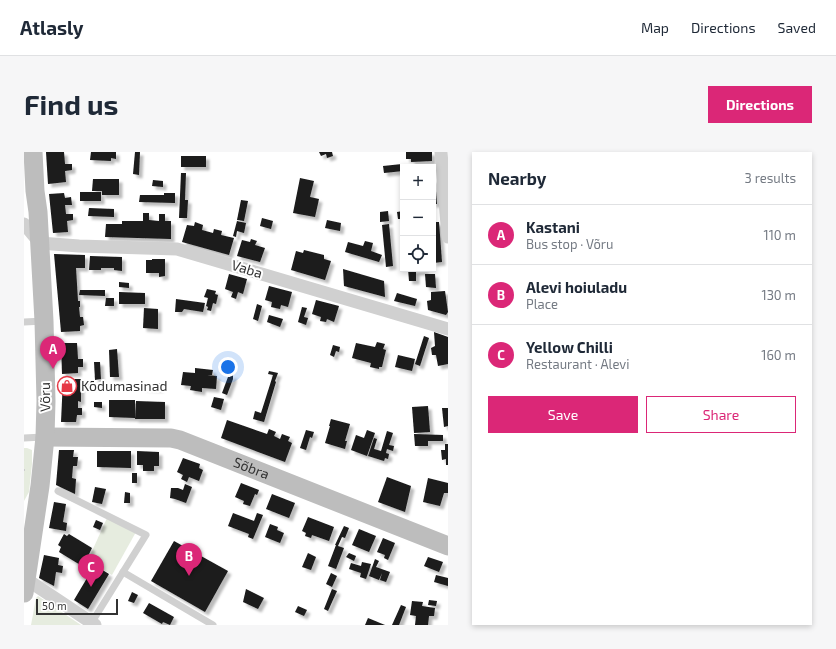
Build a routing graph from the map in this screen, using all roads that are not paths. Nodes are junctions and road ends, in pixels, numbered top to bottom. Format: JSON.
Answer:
{"nodes":[{"id":1,"x":33,"y":152,"type":"edge"},
{"id":2,"x":441,"y":152,"type":"edge"},
{"id":3,"x":445,"y":171,"type":"edge"},
{"id":4,"x":34,"y":173,"type":"junction"},
{"id":5,"x":24,"y":193,"type":"edge"},
{"id":6,"x":24,"y":224,"type":"edge"},
{"id":7,"x":448,"y":237,"type":"edge"},
{"id":8,"x":40,"y":243,"type":"junction"},
{"id":9,"x":44,"y":321,"type":"junction"},
{"id":10,"x":24,"y":322,"type":"edge"},
{"id":11,"x":448,"y":329,"type":"edge"},
{"id":12,"x":46,"y":437,"type":"junction"},
{"id":13,"x":24,"y":438,"type":"edge"},
{"id":14,"x":58,"y":491,"type":"dead end"},
{"id":15,"x":448,"y":546,"type":"edge"},
{"id":16,"x":123,"y":572,"type":"junction"},
{"id":17,"x":25,"y":586,"type":"edge"},
{"id":18,"x":94,"y":624,"type":"edge"},
{"id":19,"x":213,"y":625,"type":"edge"}],
"edges":[{"from":1,"to":4,"type":"main road","name":"Võru"},
{"from":2,"to":3,"type":"street"},
{"from":3,"to":7,"type":"street"},
{"from":4,"to":5,"type":"street"},
{"from":4,"to":8,"type":"main road","name":"Võru"},
{"from":6,"to":8,"type":"street"},
{"from":8,"to":9,"type":"main road","name":"Võru"},
{"from":8,"to":11,"type":"street","name":"Vaba"},
{"from":9,"to":10,"type":"lane"},
{"from":9,"to":12,"type":"main road","name":"Võru"},
{"from":12,"to":13,"type":"lane"},
{"from":12,"to":15,"type":"main road","name":"Sõbra"},
{"from":12,"to":17,"type":"main road","name":"Võru"},
{"from":14,"to":16,"type":"lane"},
{"from":16,"to":18,"type":"lane"},
{"from":16,"to":19,"type":"lane"},
{"from":17,"to":18,"type":"street"}]}
